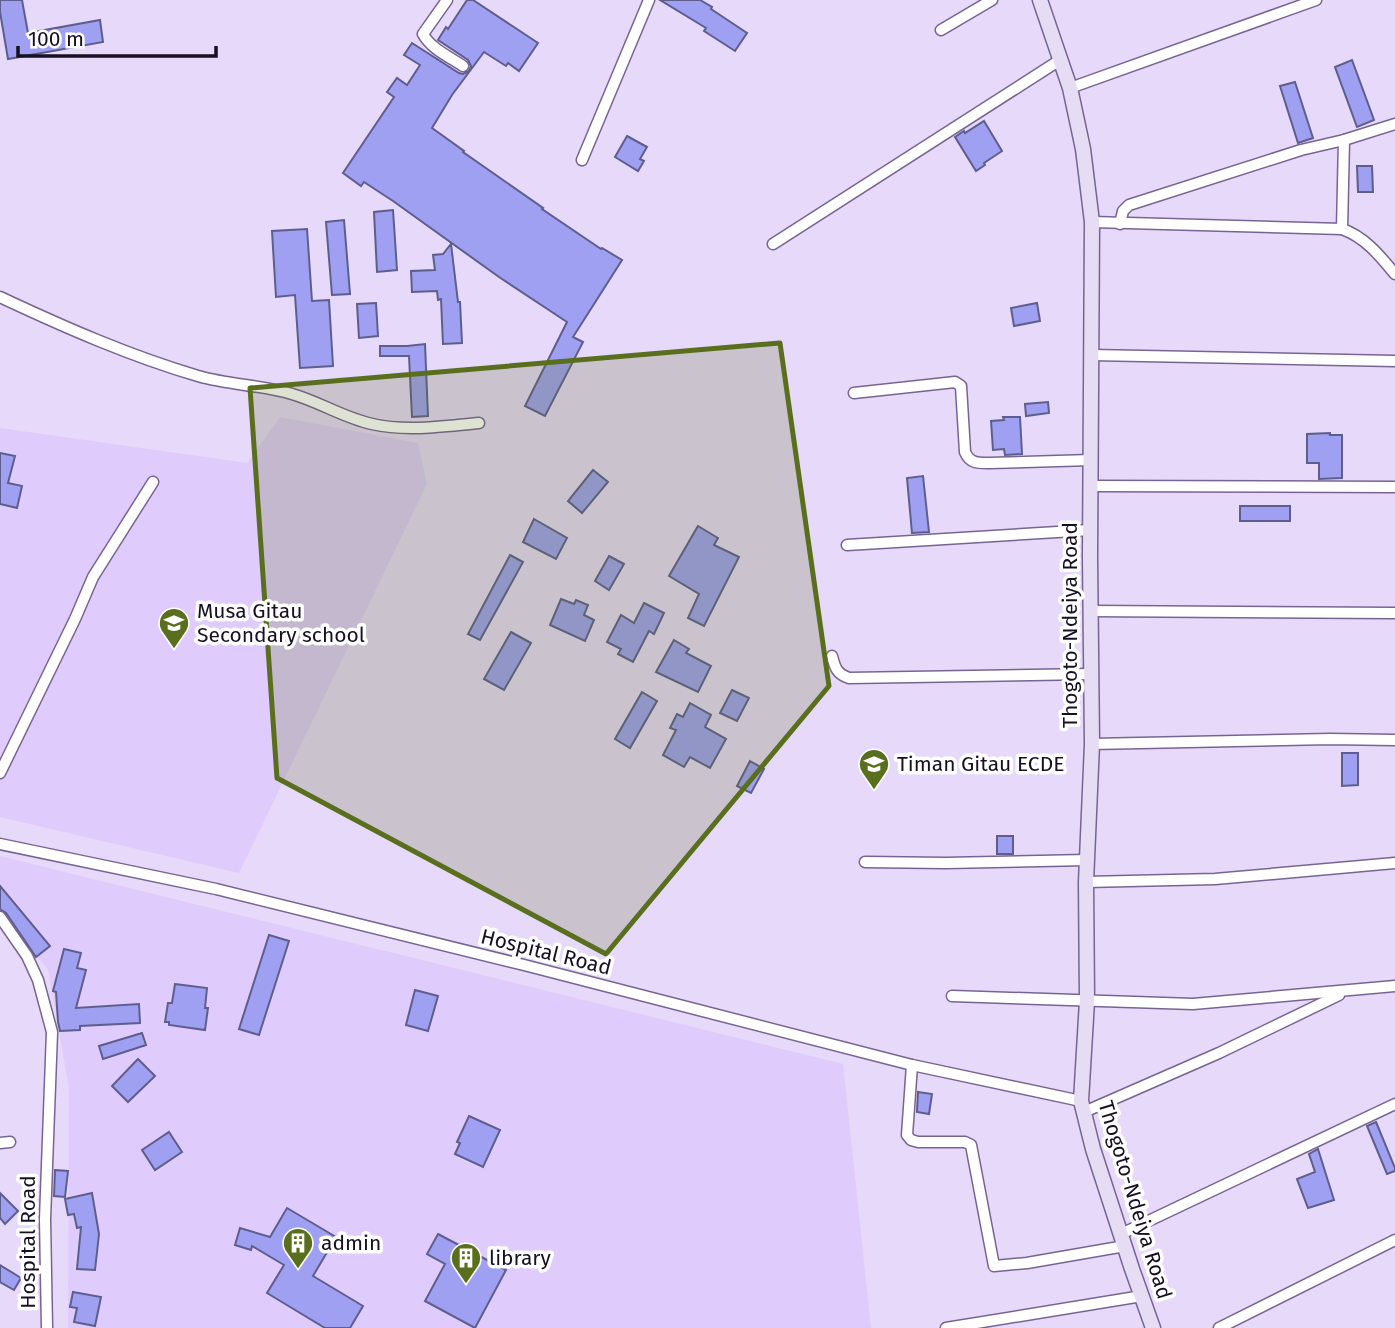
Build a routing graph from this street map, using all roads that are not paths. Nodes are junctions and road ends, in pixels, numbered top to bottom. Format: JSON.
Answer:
{"nodes":[{"id":1,"x":447,"y":0,"type":"edge"},
{"id":2,"x":649,"y":0,"type":"edge"},
{"id":3,"x":992,"y":0,"type":"edge"},
{"id":4,"x":1040,"y":0,"type":"edge"},
{"id":5,"x":1316,"y":0,"type":"edge"},
{"id":6,"x":941,"y":30,"type":"dead end"},
{"id":7,"x":1060,"y":60,"type":"junction"},
{"id":8,"x":463,"y":66,"type":"dead end"},
{"id":9,"x":1070,"y":88,"type":"junction"},
{"id":10,"x":1395,"y":124,"type":"edge"},
{"id":11,"x":1344,"y":139,"type":"junction"},
{"id":12,"x":582,"y":160,"type":"dead end"},
{"id":13,"x":1092,"y":222,"type":"junction"},
{"id":14,"x":1120,"y":224,"type":"junction"},
{"id":15,"x":1342,"y":229,"type":"junction"},
{"id":16,"x":773,"y":243,"type":"dead end"},
{"id":17,"x":1395,"y":274,"type":"edge"},
{"id":18,"x":0,"y":297,"type":"edge"},
{"id":19,"x":1091,"y":355,"type":"junction"},
{"id":20,"x":1395,"y":361,"type":"edge"},
{"id":21,"x":854,"y":393,"type":"dead end"},
{"id":22,"x":479,"y":423,"type":"dead end"},
{"id":23,"x":1091,"y":460,"type":"junction"},
{"id":24,"x":153,"y":482,"type":"dead end"},
{"id":25,"x":1090,"y":486,"type":"junction"},
{"id":26,"x":1395,"y":487,"type":"edge"},
{"id":27,"x":1090,"y":530,"type":"junction"},
{"id":28,"x":847,"y":545,"type":"dead end"},
{"id":29,"x":1090,"y":611,"type":"junction"},
{"id":30,"x":1395,"y":613,"type":"edge"},
{"id":31,"x":832,"y":656,"type":"dead end"},
{"id":32,"x":1090,"y":674,"type":"junction"},
{"id":33,"x":1395,"y":740,"type":"edge"},
{"id":34,"x":1092,"y":744,"type":"junction"},
{"id":35,"x":0,"y":773,"type":"edge"},
{"id":36,"x":0,"y":844,"type":"edge"},
{"id":37,"x":1087,"y":860,"type":"junction"},
{"id":38,"x":865,"y":862,"type":"dead end"},
{"id":39,"x":1395,"y":863,"type":"edge"},
{"id":40,"x":1086,"y":881,"type":"junction"},
{"id":41,"x":0,"y":917,"type":"edge"},
{"id":42,"x":1395,"y":986,"type":"edge"},
{"id":43,"x":1348,"y":991,"type":"junction"},
{"id":44,"x":952,"y":996,"type":"dead end"},
{"id":45,"x":1087,"y":1001,"type":"junction"},
{"id":46,"x":912,"y":1065,"type":"junction"},
{"id":47,"x":1395,"y":1104,"type":"edge"},
{"id":48,"x":1082,"y":1107,"type":"junction"},
{"id":49,"x":1123,"y":1240,"type":"junction"},
{"id":50,"x":1395,"y":1240,"type":"edge"},
{"id":51,"x":1142,"y":1296,"type":"junction"},
{"id":52,"x":47,"y":1328,"type":"edge"},
{"id":53,"x":946,"y":1328,"type":"edge"},
{"id":54,"x":1153,"y":1328,"type":"edge"},
{"id":55,"x":1219,"y":1328,"type":"edge"}],
"edges":[{"from":1,"to":8,"type":"street"},
{"from":2,"to":12,"type":"street"},
{"from":3,"to":6,"type":"street"},
{"from":4,"to":7,"type":"main road","name":"Thogoto-Ndeiya Road"},
{"from":5,"to":9,"type":"street"},
{"from":7,"to":9,"type":"main road","name":"Thogoto-Ndeiya Road"},
{"from":7,"to":16,"type":"street"},
{"from":9,"to":13,"type":"main road","name":"Thogoto-Ndeiya Road"},
{"from":10,"to":11,"type":"street"},
{"from":11,"to":14,"type":"street"},
{"from":11,"to":15,"type":"street"},
{"from":13,"to":14,"type":"street"},
{"from":13,"to":19,"type":"main road","name":"Thogoto-Ndeiya Road"},
{"from":14,"to":15,"type":"street"},
{"from":15,"to":17,"type":"street"},
{"from":18,"to":22,"type":"street"},
{"from":19,"to":20,"type":"street"},
{"from":19,"to":23,"type":"main road","name":"Thogoto-Ndeiya Road"},
{"from":21,"to":23,"type":"street"},
{"from":23,"to":25,"type":"main road","name":"Thogoto-Ndeiya Road"},
{"from":24,"to":35,"type":"street"},
{"from":25,"to":26,"type":"street"},
{"from":25,"to":27,"type":"main road","name":"Thogoto-Ndeiya Road"},
{"from":27,"to":28,"type":"street"},
{"from":27,"to":29,"type":"main road","name":"Thogoto-Ndeiya Road"},
{"from":29,"to":30,"type":"street"},
{"from":29,"to":32,"type":"main road","name":"Thogoto-Ndeiya Road"},
{"from":31,"to":32,"type":"street"},
{"from":32,"to":34,"type":"main road","name":"Thogoto-Ndeiya Road"},
{"from":33,"to":34,"type":"street"},
{"from":34,"to":37,"type":"main road","name":"Thogoto-Ndeiya Road"},
{"from":36,"to":46,"type":"street","name":"Hospital Road"},
{"from":37,"to":38,"type":"street"},
{"from":37,"to":40,"type":"main road","name":"Thogoto-Ndeiya Road"},
{"from":39,"to":40,"type":"street"},
{"from":40,"to":45,"type":"main road","name":"Thogoto-Ndeiya Road"},
{"from":41,"to":52,"type":"street","name":"Hospital Road"},
{"from":42,"to":43,"type":"street"},
{"from":43,"to":45,"type":"street"},
{"from":43,"to":48,"type":"street"},
{"from":44,"to":45,"type":"street"},
{"from":45,"to":48,"type":"main road","name":"Thogoto-Ndeiya Road"},
{"from":46,"to":48,"type":"street","name":"Hospital Road"},
{"from":46,"to":49,"type":"street"},
{"from":47,"to":49,"type":"street"},
{"from":48,"to":49,"type":"main road","name":"Thogoto-Ndeiya Road"},
{"from":49,"to":51,"type":"main road","name":"Thogoto-Ndeiya Road"},
{"from":50,"to":55,"type":"street"},
{"from":51,"to":53,"type":"street"},
{"from":51,"to":54,"type":"main road","name":"Thogoto-Ndeiya Road"}]}
